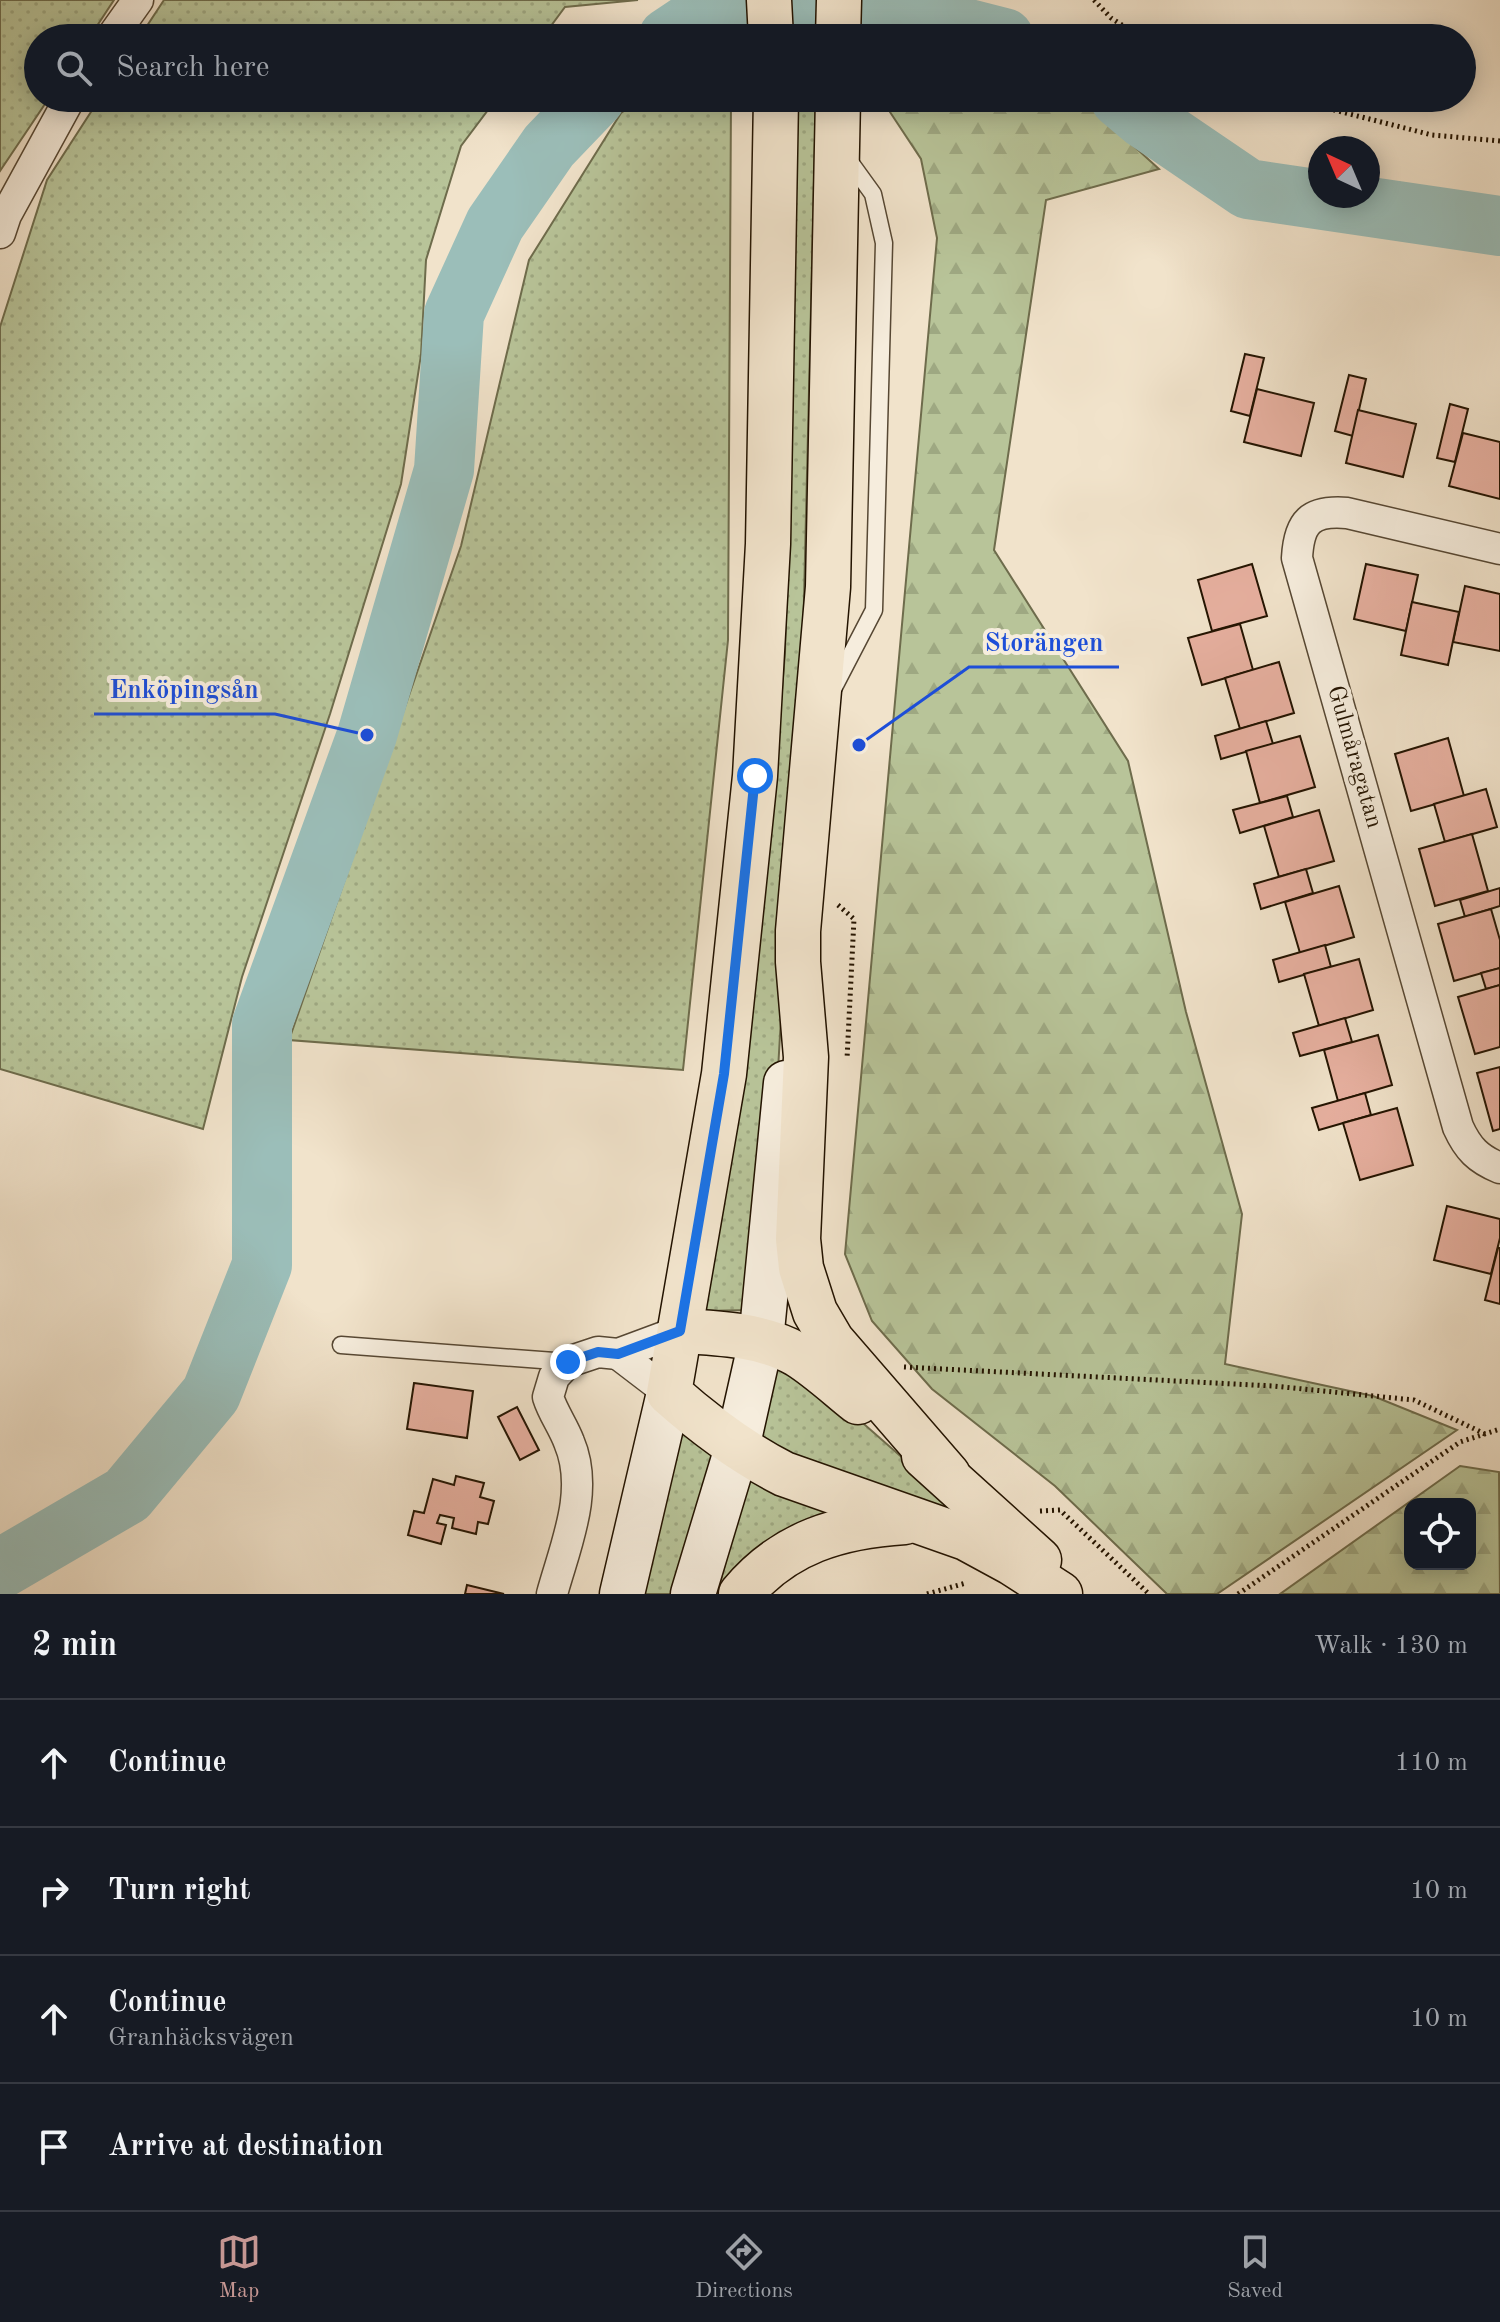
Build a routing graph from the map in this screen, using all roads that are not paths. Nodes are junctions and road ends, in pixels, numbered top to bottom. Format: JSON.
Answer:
{"nodes":[{"id":1,"x":138,"y":0,"type":"edge"},
{"id":2,"x":769,"y":0,"type":"edge"},
{"id":3,"x":839,"y":0,"type":"edge"},
{"id":4,"x":121,"y":24,"type":"edge"},
{"id":5,"x":770,"y":24,"type":"edge"},
{"id":6,"x":838,"y":24,"type":"edge"},
{"id":7,"x":62,"y":112,"type":"edge"},
{"id":8,"x":776,"y":112,"type":"edge"},
{"id":9,"x":838,"y":112,"type":"edge"},
{"id":10,"x":0,"y":233,"type":"edge"},
{"id":11,"x":1500,"y":549,"type":"edge"},
{"id":12,"x":798,"y":962,"type":"junction"},
{"id":13,"x":1500,"y":1168,"type":"edge"},
{"id":14,"x":680,"y":1331,"type":"junction"},
{"id":15,"x":761,"y":1341,"type":"junction"},
{"id":16,"x":341,"y":1345,"type":"dead end"},
{"id":17,"x":618,"y":1354,"type":"junction"},
{"id":18,"x":568,"y":1362,"type":"junction"},
{"id":19,"x":669,"y":1393,"type":"junction"},
{"id":20,"x":737,"y":1448,"type":"junction"},
{"id":21,"x":948,"y":1475,"type":"junction"},
{"id":22,"x":917,"y":1521,"type":"junction"},
{"id":23,"x":552,"y":1594,"type":"edge"},
{"id":24,"x":622,"y":1594,"type":"edge"},
{"id":25,"x":693,"y":1594,"type":"edge"},
{"id":26,"x":741,"y":1594,"type":"edge"},
{"id":27,"x":1060,"y":1594,"type":"edge"},
{"id":28,"x":1073,"y":1594,"type":"edge"}],
"edges":[{"from":1,"to":4,"type":"street"},
{"from":2,"to":5,"type":"main road"},
{"from":3,"to":6,"type":"main road"},
{"from":7,"to":10,"type":"street"},
{"from":8,"to":14,"type":"main road"},
{"from":9,"to":12,"type":"main road"},
{"from":11,"to":13,"type":"street","name":"Gulmåragatan"},
{"from":12,"to":15,"type":"main road"},
{"from":12,"to":21,"type":"main road"},
{"from":14,"to":15,"type":"main road"},
{"from":14,"to":17,"type":"street"},
{"from":14,"to":19,"type":"main road"},
{"from":15,"to":20,"type":"main road"},
{"from":15,"to":21,"type":"main road"},
{"from":16,"to":18,"type":"lane"},
{"from":17,"to":18,"type":"street"},
{"from":17,"to":19,"type":"street"},
{"from":18,"to":23,"type":"street"},
{"from":19,"to":20,"type":"main road"},
{"from":19,"to":24,"type":"main road"},
{"from":20,"to":22,"type":"main road"},
{"from":20,"to":25,"type":"main road"},
{"from":21,"to":28,"type":"main road"},
{"from":22,"to":26,"type":"main road"},
{"from":22,"to":27,"type":"main road"}]}
